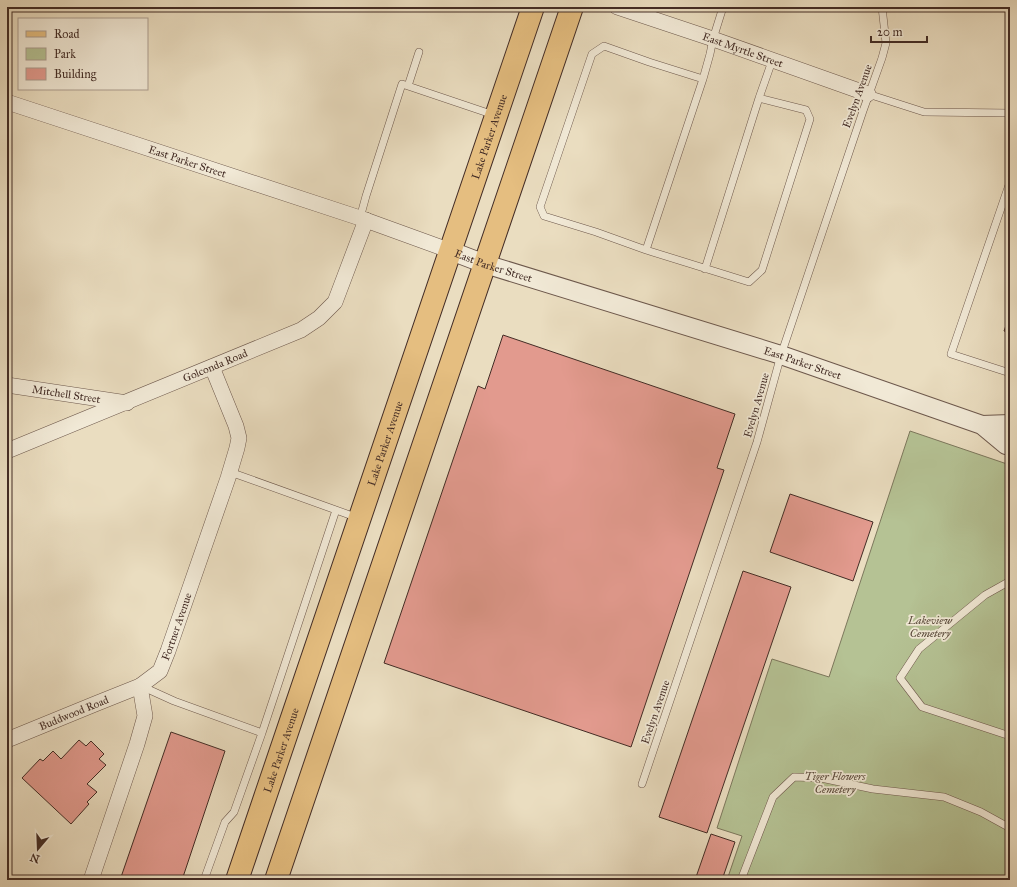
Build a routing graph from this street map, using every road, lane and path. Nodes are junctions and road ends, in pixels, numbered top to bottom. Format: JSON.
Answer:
{"nodes":[{"id":1,"x":533,"y":7,"type":"edge"},
{"id":2,"x":572,"y":7,"type":"edge"},
{"id":3,"x":617,"y":7,"type":"edge"},
{"id":4,"x":723,"y":7,"type":"edge"},
{"id":5,"x":882,"y":7,"type":"edge"},
{"id":6,"x":713,"y":39,"type":"junction"},
{"id":7,"x":419,"y":52,"type":"dead end"},
{"id":8,"x":772,"y":61,"type":"junction"},
{"id":9,"x":703,"y":79,"type":"junction"},
{"id":10,"x":408,"y":86,"type":"junction"},
{"id":11,"x":868,"y":94,"type":"junction"},
{"id":12,"x":759,"y":98,"type":"junction"},
{"id":13,"x":7,"y":102,"type":"edge"},
{"id":14,"x":1010,"y":113,"type":"edge"},
{"id":15,"x":496,"y":116,"type":"junction"},
{"id":16,"x":1010,"y":182,"type":"edge"},
{"id":17,"x":363,"y":219,"type":"junction"},
{"id":18,"x":646,"y":250,"type":"junction"},
{"id":19,"x":451,"y":251,"type":"junction"},
{"id":20,"x":485,"y":264,"type":"junction"},
{"id":21,"x":705,"y":269,"type":"junction"},
{"id":22,"x":781,"y":355,"type":"junction"},
{"id":23,"x":212,"y":367,"type":"junction"},
{"id":24,"x":1010,"y":373,"type":"edge"},
{"id":25,"x":7,"y":385,"type":"edge"},
{"id":26,"x":127,"y":402,"type":"junction"},
{"id":27,"x":1010,"y":424,"type":"edge"},
{"id":28,"x":982,"y":425,"type":"junction"},
{"id":29,"x":1010,"y":446,"type":"edge"},
{"id":30,"x":7,"y":452,"type":"edge"},
{"id":31,"x":230,"y":472,"type":"junction"},
{"id":32,"x":336,"y":510,"type":"junction"},
{"id":33,"x":360,"y":518,"type":"junction"},
{"id":34,"x":1010,"y":581,"type":"edge"},
{"id":35,"x":140,"y":686,"type":"junction"},
{"id":36,"x":262,"y":733,"type":"junction"},
{"id":37,"x":1010,"y":736,"type":"edge"},
{"id":38,"x":7,"y":740,"type":"edge"},
{"id":39,"x":642,"y":784,"type":"dead end"},
{"id":40,"x":1010,"y":828,"type":"edge"},
{"id":41,"x":91,"y":880,"type":"edge"},
{"id":42,"x":204,"y":880,"type":"edge"},
{"id":43,"x":237,"y":880,"type":"edge"},
{"id":44,"x":276,"y":880,"type":"edge"},
{"id":45,"x":741,"y":880,"type":"edge"}],
"edges":[{"from":1,"to":15,"type":"main road","name":"Lake Parker Avenue"},
{"from":2,"to":20,"type":"main road"},
{"from":3,"to":6,"type":"street","name":"East Myrtle Street"},
{"from":4,"to":6,"type":"lane"},
{"from":5,"to":11,"type":"lane","name":"Evelyn Avenue"},
{"from":6,"to":8,"type":"street","name":"East Myrtle Street"},
{"from":6,"to":9,"type":"lane"},
{"from":7,"to":10,"type":"lane"},
{"from":8,"to":11,"type":"street","name":"East Myrtle Street"},
{"from":8,"to":12,"type":"lane"},
{"from":9,"to":18,"type":"lane"},
{"from":9,"to":18,"type":"lane"},
{"from":10,"to":15,"type":"lane"},
{"from":10,"to":17,"type":"lane"},
{"from":11,"to":14,"type":"lane"},
{"from":11,"to":22,"type":"lane","name":"Evelyn Avenue"},
{"from":12,"to":21,"type":"lane"},
{"from":12,"to":21,"type":"lane"},
{"from":13,"to":17,"type":"street","name":"East Parker Street"},
{"from":15,"to":19,"type":"main road","name":"Lake Parker Avenue"},
{"from":16,"to":24,"type":"lane"},
{"from":17,"to":19,"type":"street","name":"East Parker Street"},
{"from":17,"to":23,"type":"street","name":"Golconda Road"},
{"from":18,"to":21,"type":"lane"},
{"from":19,"to":20,"type":"street","name":"East Parker Street"},
{"from":19,"to":33,"type":"main road","name":"Lake Parker Avenue"},
{"from":20,"to":22,"type":"street","name":"East Parker Street"},
{"from":20,"to":44,"type":"main road"},
{"from":22,"to":28,"type":"street","name":"East Parker Street"},
{"from":22,"to":39,"type":"lane","name":"Evelyn Avenue"},
{"from":23,"to":26,"type":"street","name":"Golconda Road"},
{"from":23,"to":31,"type":"street","name":"Fortner Avenue"},
{"from":25,"to":26,"type":"street","name":"Mitchell Street"},
{"from":26,"to":30,"type":"street","name":"Golconda Road"},
{"from":27,"to":28,"type":"street","name":"East Parker Street"},
{"from":28,"to":29,"type":"street","name":"East Parker Street"},
{"from":31,"to":32,"type":"lane"},
{"from":31,"to":35,"type":"street","name":"Fortner Avenue"},
{"from":32,"to":33,"type":"lane"},
{"from":32,"to":36,"type":"lane"},
{"from":33,"to":43,"type":"main road","name":"Lake Parker Avenue"},
{"from":34,"to":37,"type":"lane"},
{"from":35,"to":36,"type":"lane"},
{"from":35,"to":38,"type":"street","name":"Buddwood Road"},
{"from":35,"to":41,"type":"street"},
{"from":36,"to":42,"type":"lane"},
{"from":40,"to":45,"type":"lane"}]}
